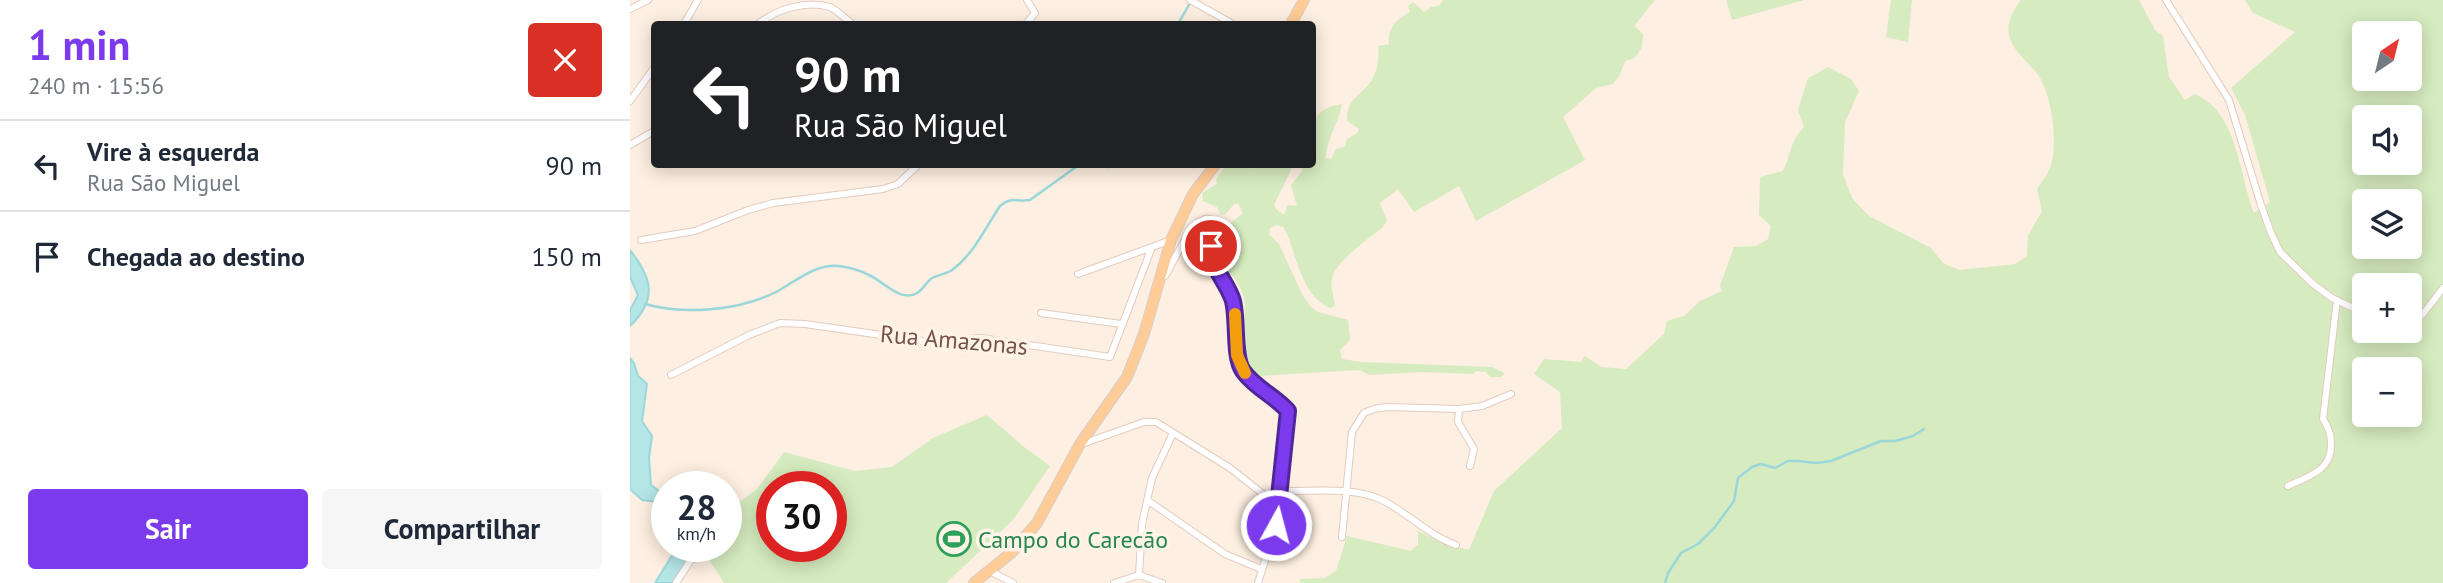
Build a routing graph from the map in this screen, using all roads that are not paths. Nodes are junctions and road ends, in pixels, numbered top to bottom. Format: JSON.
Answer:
{"nodes":[{"id":1,"x":648,"y":0,"type":"edge"},
{"id":2,"x":698,"y":0,"type":"edge"},
{"id":3,"x":1027,"y":0,"type":"edge"},
{"id":4,"x":1304,"y":0,"type":"edge"},
{"id":5,"x":2166,"y":0,"type":"edge"},
{"id":6,"x":1193,"y":2,"type":"edge"},
{"id":7,"x":630,"y":9,"type":"edge"},
{"id":8,"x":686,"y":21,"type":"edge"},
{"id":9,"x":762,"y":21,"type":"edge"},
{"id":10,"x":848,"y":21,"type":"edge"},
{"id":11,"x":1028,"y":21,"type":"edge"},
{"id":12,"x":1228,"y":21,"type":"edge"},
{"id":13,"x":1293,"y":21,"type":"edge"},
{"id":14,"x":651,"y":72,"type":"edge"},
{"id":15,"x":630,"y":101,"type":"edge"},
{"id":16,"x":651,"y":133,"type":"edge"},
{"id":17,"x":630,"y":145,"type":"edge"},
{"id":18,"x":915,"y":168,"type":"edge"},
{"id":19,"x":1213,"y":168,"type":"edge"},
{"id":20,"x":641,"y":240,"type":"dead end"},
{"id":21,"x":1171,"y":240,"type":"junction"},
{"id":22,"x":1152,"y":247,"type":"junction"},
{"id":23,"x":1078,"y":274,"type":"dead end"},
{"id":24,"x":2443,"y":288,"type":"edge"},
{"id":25,"x":1155,"y":291,"type":"junction"},
{"id":26,"x":2337,"y":300,"type":"junction"},
{"id":27,"x":2352,"y":307,"type":"edge"},
{"id":28,"x":1041,"y":313,"type":"dead end"},
{"id":29,"x":2422,"y":315,"type":"edge"},
{"id":30,"x":1121,"y":324,"type":"junction"},
{"id":31,"x":671,"y":375,"type":"dead end"},
{"id":32,"x":1511,"y":394,"type":"dead end"},
{"id":33,"x":1459,"y":409,"type":"junction"},
{"id":34,"x":1173,"y":433,"type":"junction"},
{"id":35,"x":1080,"y":444,"type":"junction"},
{"id":36,"x":1469,"y":466,"type":"dead end"},
{"id":37,"x":2288,"y":486,"type":"dead end"},
{"id":38,"x":1280,"y":491,"type":"junction"},
{"id":39,"x":1345,"y":492,"type":"junction"},
{"id":40,"x":1147,"y":500,"type":"junction"},
{"id":41,"x":1278,"y":506,"type":"junction"},
{"id":42,"x":1342,"y":537,"type":"dead end"},
{"id":43,"x":1456,"y":545,"type":"dead end"},
{"id":44,"x":690,"y":562,"type":"edge"},
{"id":45,"x":1261,"y":569,"type":"junction"},
{"id":46,"x":990,"y":571,"type":"junction"},
{"id":47,"x":1139,"y":575,"type":"junction"},
{"id":48,"x":676,"y":583,"type":"edge"},
{"id":49,"x":974,"y":583,"type":"edge"},
{"id":50,"x":1013,"y":583,"type":"edge"},
{"id":51,"x":1114,"y":583,"type":"edge"},
{"id":52,"x":1162,"y":583,"type":"edge"},
{"id":53,"x":1258,"y":583,"type":"edge"}],
"edges":[{"from":1,"to":7,"type":"street"},
{"from":2,"to":8,"type":"street"},
{"from":3,"to":11,"type":"street"},
{"from":4,"to":13,"type":"main road"},
{"from":5,"to":26,"type":"street"},
{"from":6,"to":12,"type":"street"},
{"from":9,"to":10,"type":"street"},
{"from":14,"to":15,"type":"street"},
{"from":16,"to":17,"type":"street"},
{"from":18,"to":20,"type":"street"},
{"from":19,"to":21,"type":"main road"},
{"from":21,"to":22,"type":"street"},
{"from":21,"to":25,"type":"main road"},
{"from":22,"to":23,"type":"street"},
{"from":22,"to":30,"type":"street","name":"Rua Amazonas"},
{"from":24,"to":29,"type":"street"},
{"from":25,"to":35,"type":"main road"},
{"from":25,"to":38,"type":"street"},
{"from":26,"to":27,"type":"street"},
{"from":26,"to":37,"type":"street"},
{"from":28,"to":30,"type":"street"},
{"from":30,"to":31,"type":"street","name":"Rua Amazonas"},
{"from":32,"to":33,"type":"street"},
{"from":33,"to":36,"type":"street"},
{"from":33,"to":39,"type":"street"},
{"from":34,"to":35,"type":"street"},
{"from":34,"to":40,"type":"street"},
{"from":34,"to":41,"type":"street"},
{"from":35,"to":46,"type":"main road"},
{"from":38,"to":39,"type":"street"},
{"from":38,"to":41,"type":"street"},
{"from":39,"to":42,"type":"street"},
{"from":39,"to":43,"type":"street"},
{"from":40,"to":45,"type":"street"},
{"from":40,"to":47,"type":"street"},
{"from":41,"to":45,"type":"street"},
{"from":44,"to":48,"type":"street"},
{"from":45,"to":53,"type":"street"},
{"from":46,"to":49,"type":"main road"},
{"from":46,"to":50,"type":"street"},
{"from":47,"to":51,"type":"street"},
{"from":47,"to":52,"type":"street"}]}
